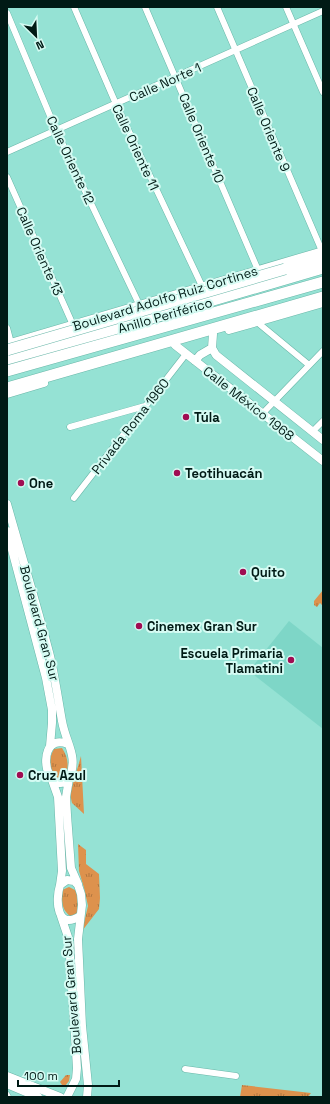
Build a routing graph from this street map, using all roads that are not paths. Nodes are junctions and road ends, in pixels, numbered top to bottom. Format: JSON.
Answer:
{"nodes":[{"id":1,"x":74,"y":7,"type":"edge"},
{"id":2,"x":145,"y":7,"type":"edge"},
{"id":3,"x":217,"y":7,"type":"edge"},
{"id":4,"x":286,"y":7,"type":"edge"},
{"id":5,"x":323,"y":11,"type":"edge"},
{"id":6,"x":7,"y":13,"type":"edge"},
{"id":7,"x":294,"y":25,"type":"junction"},
{"id":8,"x":235,"y":51,"type":"junction"},
{"id":9,"x":176,"y":77,"type":"junction"},
{"id":10,"x":323,"y":92,"type":"edge"},
{"id":11,"x":116,"y":104,"type":"junction"},
{"id":12,"x":56,"y":130,"type":"junction"},
{"id":13,"x":7,"y":152,"type":"edge"},
{"id":14,"x":7,"y":177,"type":"edge"},
{"id":15,"x":323,"y":253,"type":"edge"},
{"id":16,"x":323,"y":268,"type":"edge"},
{"id":17,"x":258,"y":270,"type":"junction"},
{"id":18,"x":323,"y":275,"type":"edge"},
{"id":19,"x":323,"y":282,"type":"edge"},
{"id":20,"x":202,"y":286,"type":"junction"},
{"id":21,"x":323,"y":290,"type":"edge"},
{"id":22,"x":323,"y":297,"type":"edge"},
{"id":23,"x":323,"y":301,"type":"edge"},
{"id":24,"x":139,"y":304,"type":"junction"},
{"id":25,"x":307,"y":308,"type":"joint"},
{"id":26,"x":257,"y":322,"type":"junction"},
{"id":27,"x":73,"y":325,"type":"junction"},
{"id":28,"x":7,"y":328,"type":"edge"},
{"id":29,"x":111,"y":330,"type":"junction"},
{"id":30,"x":213,"y":334,"type":"junction"},
{"id":31,"x":175,"y":345,"type":"junction"},
{"id":32,"x":8,"y":346,"type":"edge"},
{"id":33,"x":212,"y":348,"type":"junction"},
{"id":34,"x":323,"y":351,"type":"edge"},
{"id":35,"x":186,"y":354,"type":"junction"},
{"id":36,"x":7,"y":359,"type":"edge"},
{"id":37,"x":195,"y":361,"type":"junction"},
{"id":38,"x":7,"y":363,"type":"edge"},
{"id":39,"x":310,"y":365,"type":"junction"},
{"id":40,"x":235,"y":370,"type":"junction"},
{"id":41,"x":7,"y":371,"type":"edge"},
{"id":42,"x":55,"y":373,"type":"junction"},
{"id":43,"x":245,"y":377,"type":"junction"},
{"id":44,"x":7,"y":378,"type":"edge"},
{"id":45,"x":36,"y":382,"type":"junction"},
{"id":46,"x":7,"y":383,"type":"edge"},
{"id":47,"x":225,"y":383,"type":"junction"},
{"id":48,"x":7,"y":388,"type":"edge"},
{"id":49,"x":234,"y":390,"type":"junction"},
{"id":50,"x":7,"y":394,"type":"edge"},
{"id":51,"x":274,"y":400,"type":"junction"},
{"id":52,"x":145,"y":406,"type":"junction"},
{"id":53,"x":263,"y":413,"type":"junction"},
{"id":54,"x":323,"y":421,"type":"edge"},
{"id":55,"x":70,"y":428,"type":"dead end"},
{"id":56,"x":312,"y":432,"type":"junction"},
{"id":57,"x":323,"y":440,"type":"edge"},
{"id":58,"x":323,"y":461,"type":"edge"},
{"id":59,"x":74,"y":498,"type":"dead end"},
{"id":60,"x":7,"y":504,"type":"edge"},
{"id":61,"x":7,"y":531,"type":"edge"},
{"id":62,"x":22,"y":570,"type":"junction"},
{"id":63,"x":68,"y":744,"type":"junction"},
{"id":64,"x":50,"y":746,"type":"junction"},
{"id":65,"x":69,"y":779,"type":"junction"},
{"id":66,"x":52,"y":780,"type":"junction"},
{"id":67,"x":60,"y":885,"type":"junction"},
{"id":68,"x":78,"y":885,"type":"junction"},
{"id":69,"x":61,"y":915,"type":"junction"},
{"id":70,"x":80,"y":916,"type":"junction"},
{"id":71,"x":185,"y":1069,"type":"dead end"},
{"id":72,"x":7,"y":1076,"type":"edge"},
{"id":73,"x":236,"y":1076,"type":"dead end"},
{"id":74,"x":7,"y":1084,"type":"edge"},
{"id":75,"x":38,"y":1097,"type":"edge"},
{"id":76,"x":60,"y":1097,"type":"edge"},
{"id":77,"x":66,"y":1097,"type":"edge"},
{"id":78,"x":87,"y":1097,"type":"edge"}],
"edges":[{"from":1,"to":11,"type":"street","name":"Calle Oriente 11"},
{"from":2,"to":9,"type":"street","name":"Calle Oriente 10"},
{"from":3,"to":8,"type":"street","name":"Calle Oriente 9"},
{"from":4,"to":7,"type":"street"},
{"from":5,"to":7,"type":"street","name":"Calle Norte 1"},
{"from":6,"to":12,"type":"street","name":"Calle Oriente 12"},
{"from":7,"to":8,"type":"street","name":"Calle Norte 1"},
{"from":7,"to":10,"type":"street"},
{"from":8,"to":9,"type":"street","name":"Calle Norte 1"},
{"from":8,"to":15,"type":"street","name":"Calle Oriente 9"},
{"from":9,"to":11,"type":"street","name":"Calle Norte 1"},
{"from":9,"to":17,"type":"street","name":"Calle Oriente 10"},
{"from":11,"to":12,"type":"street","name":"Calle Norte 1"},
{"from":11,"to":20,"type":"street","name":"Calle Oriente 11"},
{"from":12,"to":13,"type":"street","name":"Calle Norte 1"},
{"from":12,"to":24,"type":"street","name":"Calle Oriente 12"},
{"from":14,"to":27,"type":"street","name":"Calle Oriente 13"},
{"from":15,"to":17,"type":"street","name":"Boulevard Adolfo Ruiz Cortines"},
{"from":15,"to":32,"type":"highway","bridge":true},
{"from":16,"to":29,"type":"highway","name":"Anillo Periférico"},
{"from":17,"to":20,"type":"street","name":"Boulevard Adolfo Ruiz Cortines"},
{"from":18,"to":38,"type":"highway"},
{"from":19,"to":41,"type":"highway"},
{"from":20,"to":24,"type":"street","name":"Boulevard Adolfo Ruiz Cortines"},
{"from":21,"to":44,"type":"highway","name":"Anillo Periférico"},
{"from":22,"to":42,"type":"highway"},
{"from":23,"to":25,"type":"highway"},
{"from":24,"to":27,"type":"street","name":"Boulevard Adolfo Ruiz Cortines"},
{"from":25,"to":26,"type":"street"},
{"from":26,"to":30,"type":"street"},
{"from":26,"to":39,"type":"street"},
{"from":27,"to":32,"type":"street","name":"Boulevard Adolfo Ruiz Cortines"},
{"from":28,"to":32,"type":"street"},
{"from":29,"to":32,"type":"highway"},
{"from":29,"to":36,"type":"highway","name":"Anillo Periférico"},
{"from":30,"to":31,"type":"street"},
{"from":30,"to":33,"type":"street","name":"Calle México 1968"},
{"from":31,"to":35,"type":"street","name":"Calle México 1968"},
{"from":31,"to":45,"type":"street"},
{"from":33,"to":37,"type":"street"},
{"from":33,"to":40,"type":"street","name":"Calle México 1968"},
{"from":34,"to":39,"type":"street"},
{"from":35,"to":37,"type":"street","name":"Calle México 1968"},
{"from":35,"to":52,"type":"street","name":"Privada Roma 1960"},
{"from":37,"to":47,"type":"street","name":"Calle México 1968"},
{"from":39,"to":51,"type":"street"},
{"from":40,"to":43,"type":"street","name":"Calle México 1968"},
{"from":40,"to":47,"type":"street"},
{"from":42,"to":45,"type":"highway"},
{"from":42,"to":46,"type":"highway"},
{"from":43,"to":49,"type":"street"},
{"from":43,"to":51,"type":"street","name":"Calle México 1968"},
{"from":45,"to":48,"type":"highway"},
{"from":45,"to":50,"type":"street"},
{"from":47,"to":49,"type":"street","name":"Calle México 1968"},
{"from":49,"to":53,"type":"street","name":"Calle México 1968"},
{"from":51,"to":53,"type":"street"},
{"from":51,"to":56,"type":"street","name":"Calle México 1968"},
{"from":52,"to":55,"type":"street"},
{"from":52,"to":59,"type":"street","name":"Privada Roma 1960"},
{"from":53,"to":58,"type":"street","name":"Calle México 1968"},
{"from":54,"to":56,"type":"street"},
{"from":56,"to":57,"type":"street","name":"Calle México 1968"},
{"from":60,"to":62,"type":"street","name":"Boulevard Gran Sur"},
{"from":61,"to":62,"type":"street","name":"Boulevard Gran Sur"},
{"from":62,"to":63,"type":"street","name":"Boulevard Gran Sur"},
{"from":62,"to":64,"type":"street","name":"Boulevard Gran Sur"},
{"from":63,"to":64,"type":"street"},
{"from":63,"to":65,"type":"street"},
{"from":64,"to":66,"type":"street"},
{"from":65,"to":66,"type":"street"},
{"from":65,"to":68,"type":"street"},
{"from":66,"to":67,"type":"street"},
{"from":67,"to":68,"type":"street"},
{"from":67,"to":69,"type":"street"},
{"from":68,"to":70,"type":"street"},
{"from":69,"to":70,"type":"street"},
{"from":69,"to":77,"type":"street","name":"Boulevard Gran Sur"},
{"from":70,"to":78,"type":"street","name":"Boulevard Gran Sur"},
{"from":71,"to":73,"type":"street"},
{"from":72,"to":76,"type":"street"},
{"from":74,"to":75,"type":"street"}]}
